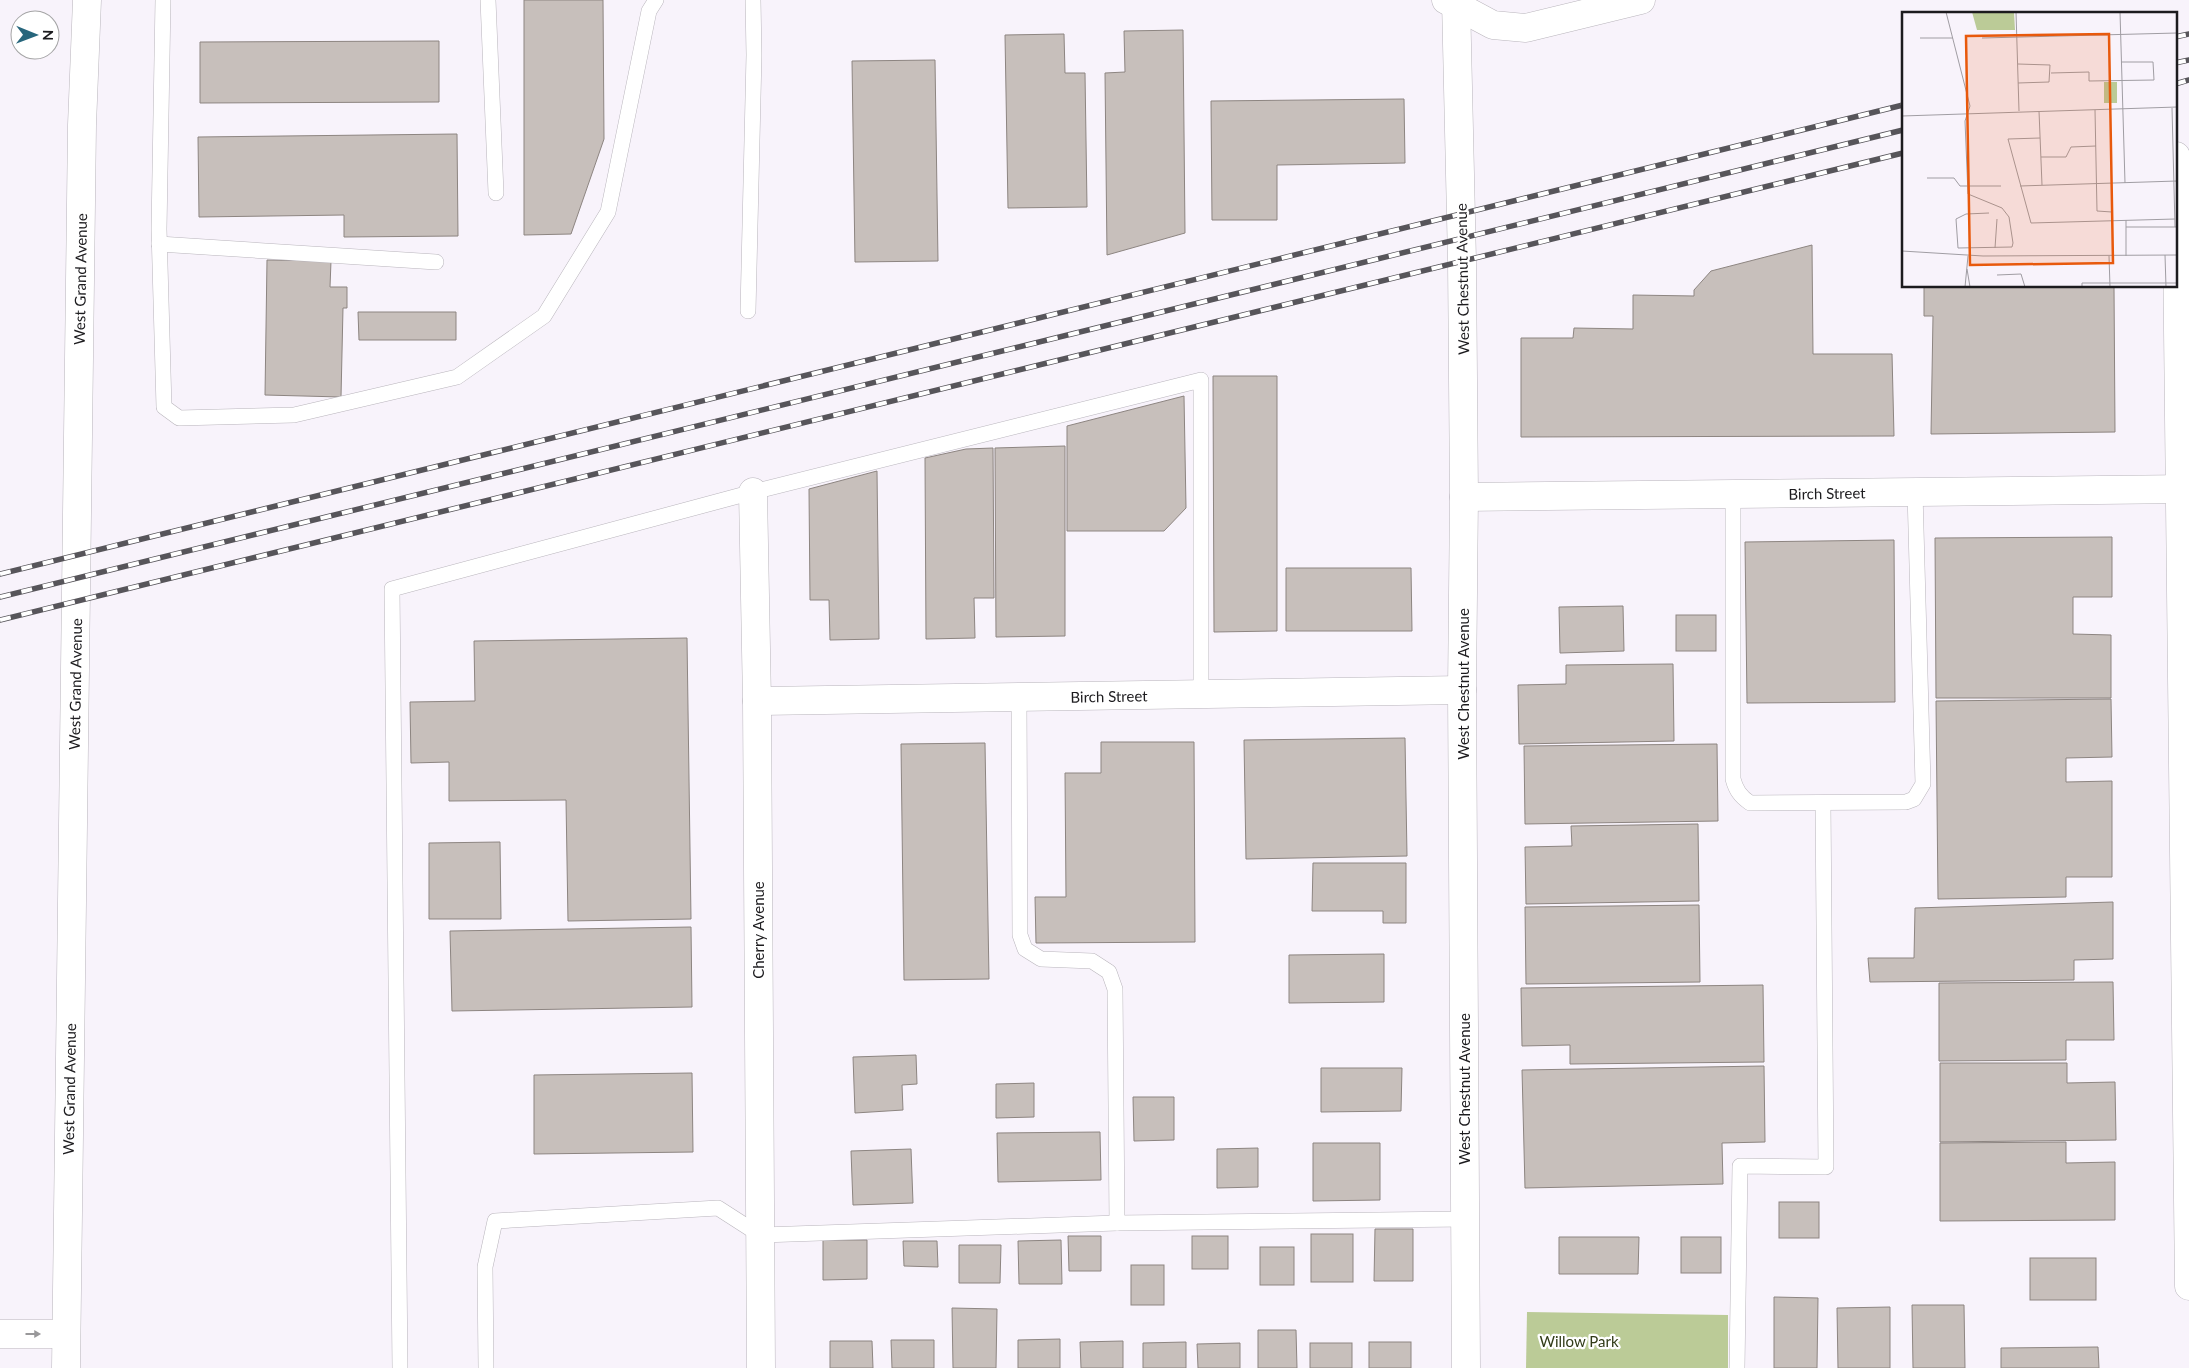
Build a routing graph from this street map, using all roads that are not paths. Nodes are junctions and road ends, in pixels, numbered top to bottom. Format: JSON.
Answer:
{"nodes":[{"id":1,"x":87,"y":0,"type":"edge"},
{"id":2,"x":163,"y":0,"type":"edge"},
{"id":3,"x":488,"y":0,"type":"edge"},
{"id":4,"x":656,"y":0,"type":"edge"},
{"id":5,"x":753,"y":0,"type":"edge"},
{"id":6,"x":1641,"y":0,"type":"edge"},
{"id":7,"x":1453,"y":2,"type":"edge"},
{"id":8,"x":2176,"y":156,"type":"edge"},
{"id":9,"x":496,"y":194,"type":"dead end"},
{"id":10,"x":160,"y":244,"type":"junction"},
{"id":11,"x":436,"y":262,"type":"dead end"},
{"id":12,"x":748,"y":311,"type":"dead end"},
{"id":13,"x":2184,"y":489,"type":"edge"},
{"id":14,"x":753,"y":492,"type":"junction"},
{"id":15,"x":1916,"y":492,"type":"junction"},
{"id":16,"x":1733,"y":494,"type":"junction"},
{"id":17,"x":1464,"y":497,"type":"junction"},
{"id":18,"x":1462,"y":690,"type":"junction"},
{"id":19,"x":1201,"y":694,"type":"junction"},
{"id":20,"x":1019,"y":697,"type":"junction"},
{"id":21,"x":757,"y":701,"type":"junction"},
{"id":22,"x":1823,"y":803,"type":"junction"},
{"id":23,"x":1465,"y":1219,"type":"junction"},
{"id":24,"x":1117,"y":1223,"type":"junction"},
{"id":25,"x":760,"y":1235,"type":"junction"},
{"id":26,"x":2189,"y":1286,"type":"edge"},
{"id":27,"x":0,"y":1334,"type":"edge"},
{"id":28,"x":66,"y":1334,"type":"junction"},
{"id":29,"x":66,"y":1368,"type":"edge"},
{"id":30,"x":400,"y":1368,"type":"edge"},
{"id":31,"x":486,"y":1368,"type":"edge"},
{"id":32,"x":761,"y":1368,"type":"edge"},
{"id":33,"x":1466,"y":1368,"type":"edge"},
{"id":34,"x":1737,"y":1368,"type":"edge"}],
"edges":[{"from":1,"to":28,"type":"street","name":"West Grand Avenue"},
{"from":2,"to":10,"type":"lane"},
{"from":3,"to":9,"type":"lane"},
{"from":4,"to":10,"type":"lane"},
{"from":5,"to":12,"type":"lane"},
{"from":6,"to":7,"type":"street"},
{"from":7,"to":17,"type":"street","name":"West Chestnut Avenue"},
{"from":8,"to":13,"type":"street"},
{"from":10,"to":11,"type":"lane"},
{"from":13,"to":15,"type":"street","name":"Birch Street"},
{"from":13,"to":26,"type":"street"},
{"from":14,"to":19,"type":"lane"},
{"from":14,"to":21,"type":"street","name":"Cherry Avenue"},
{"from":14,"to":30,"type":"lane"},
{"from":15,"to":16,"type":"street","name":"Birch Street"},
{"from":15,"to":22,"type":"lane"},
{"from":16,"to":17,"type":"street","name":"Birch Street"},
{"from":16,"to":22,"type":"lane"},
{"from":17,"to":18,"type":"street","name":"West Chestnut Avenue"},
{"from":18,"to":19,"type":"street","name":"Birch Street"},
{"from":18,"to":23,"type":"street","name":"West Chestnut Avenue"},
{"from":19,"to":20,"type":"street","name":"Birch Street"},
{"from":20,"to":21,"type":"street","name":"Birch Street"},
{"from":20,"to":24,"type":"lane"},
{"from":21,"to":25,"type":"street","name":"Cherry Avenue"},
{"from":22,"to":34,"type":"lane"},
{"from":23,"to":24,"type":"lane"},
{"from":23,"to":33,"type":"street","name":"West Chestnut Avenue"},
{"from":24,"to":25,"type":"lane"},
{"from":25,"to":31,"type":"lane"},
{"from":25,"to":32,"type":"street","name":"Cherry Avenue"},
{"from":27,"to":28,"type":"street","one_way":true},
{"from":28,"to":29,"type":"street","name":"West Grand Avenue"}]}
